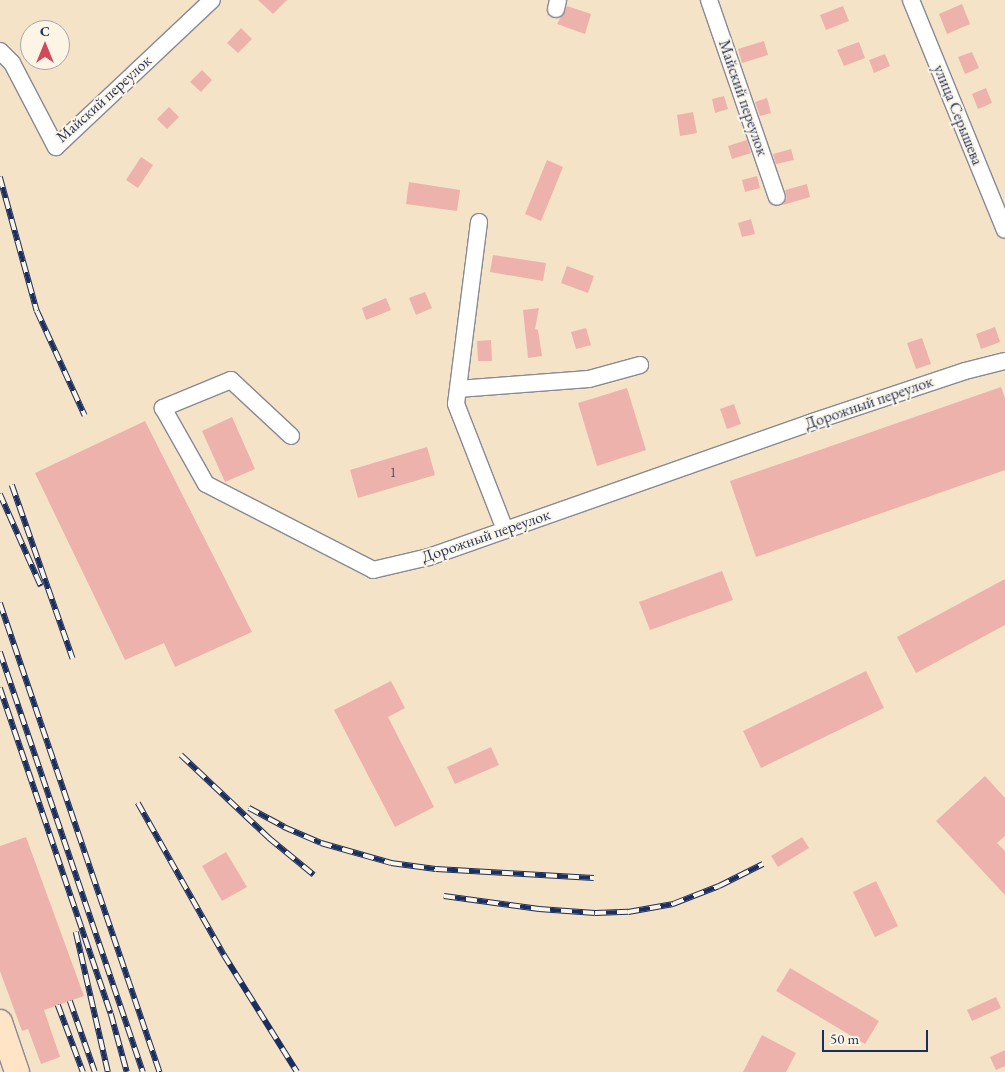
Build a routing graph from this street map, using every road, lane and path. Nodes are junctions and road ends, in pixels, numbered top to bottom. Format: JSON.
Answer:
{"nodes":[{"id":1,"x":212,"y":0,"type":"edge"},
{"id":2,"x":709,"y":0,"type":"edge"},
{"id":3,"x":911,"y":0,"type":"edge"},
{"id":4,"x":0,"y":51,"type":"edge"},
{"id":5,"x":777,"y":197,"type":"dead end"},
{"id":6,"x":479,"y":222,"type":"dead end"},
{"id":7,"x":1005,"y":230,"type":"edge"},
{"id":8,"x":1005,"y":361,"type":"edge"},
{"id":9,"x":640,"y":366,"type":"dead end"},
{"id":10,"x":458,"y":389,"type":"junction"},
{"id":11,"x":291,"y":436,"type":"dead end"},
{"id":12,"x":505,"y":530,"type":"junction"},
{"id":13,"x":0,"y":1022,"type":"edge"},
{"id":14,"x":17,"y":1072,"type":"edge"}],
"edges":[{"from":1,"to":4,"type":"street","name":"Майский переулок"},
{"from":2,"to":5,"type":"street","name":"Майский переулок"},
{"from":3,"to":7,"type":"street","name":"улица Серышева"},
{"from":6,"to":10,"type":"street"},
{"from":8,"to":12,"type":"street","name":"Дорожный переулок"},
{"from":9,"to":10,"type":"street"},
{"from":10,"to":12,"type":"street"},
{"from":11,"to":12,"type":"street","name":"Дорожный переулок"},
{"from":13,"to":14,"type":"main road"}]}
